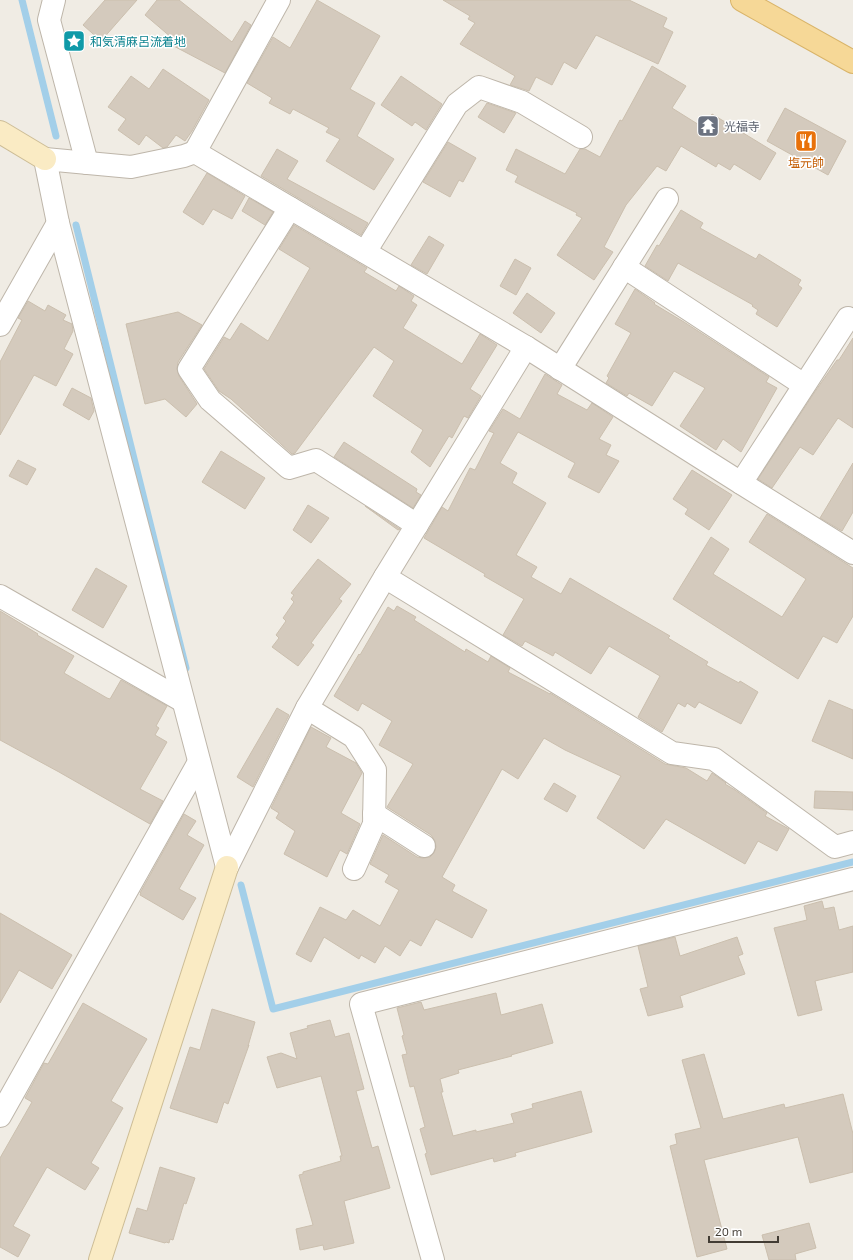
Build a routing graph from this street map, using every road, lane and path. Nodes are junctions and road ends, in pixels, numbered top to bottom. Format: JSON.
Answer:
{"nodes":[{"id":1,"x":54,"y":0,"type":"edge"},
{"id":2,"x":280,"y":0,"type":"edge"},
{"id":3,"x":742,"y":0,"type":"edge"},
{"id":4,"x":853,"y":62,"type":"edge"},
{"id":5,"x":0,"y":132,"type":"edge"},
{"id":6,"x":581,"y":137,"type":"dead end"},
{"id":7,"x":195,"y":152,"type":"junction"},
{"id":8,"x":45,"y":159,"type":"junction"},
{"id":9,"x":86,"y":163,"type":"junction"},
{"id":10,"x":667,"y":199,"type":"dead end"},
{"id":11,"x":290,"y":208,"type":"junction"},
{"id":12,"x":58,"y":223,"type":"junction"},
{"id":13,"x":365,"y":252,"type":"junction"},
{"id":14,"x":624,"y":267,"type":"junction"},
{"id":15,"x":848,"y":318,"type":"dead end"},
{"id":16,"x":0,"y":324,"type":"edge"},
{"id":17,"x":526,"y":347,"type":"junction"},
{"id":18,"x":560,"y":368,"type":"junction"},
{"id":19,"x":804,"y":385,"type":"junction"},
{"id":20,"x":741,"y":483,"type":"junction"},
{"id":21,"x":417,"y":525,"type":"junction"},
{"id":22,"x":853,"y":553,"type":"edge"},
{"id":23,"x":385,"y":577,"type":"junction"},
{"id":24,"x":0,"y":596,"type":"edge"},
{"id":25,"x":183,"y":701,"type":"junction"},
{"id":26,"x":307,"y":708,"type":"junction"},
{"id":27,"x":199,"y":762,"type":"junction"},
{"id":28,"x":374,"y":814,"type":"junction"},
{"id":29,"x":853,"y":842,"type":"edge"},
{"id":30,"x":424,"y":846,"type":"dead end"},
{"id":31,"x":227,"y":867,"type":"junction"},
{"id":32,"x":354,"y":869,"type":"dead end"},
{"id":33,"x":853,"y":879,"type":"edge"},
{"id":34,"x":0,"y":1116,"type":"edge"},
{"id":35,"x":100,"y":1260,"type":"edge"},
{"id":36,"x":433,"y":1260,"type":"edge"}],
"edges":[{"from":1,"to":9,"type":"street"},
{"from":2,"to":7,"type":"street"},
{"from":3,"to":4,"type":"main road"},
{"from":5,"to":8,"type":"street"},
{"from":6,"to":13,"type":"street"},
{"from":7,"to":9,"type":"street"},
{"from":7,"to":11,"type":"street"},
{"from":8,"to":9,"type":"street"},
{"from":8,"to":12,"type":"street"},
{"from":10,"to":14,"type":"street"},
{"from":11,"to":13,"type":"street"},
{"from":11,"to":21,"type":"street"},
{"from":12,"to":16,"type":"street"},
{"from":12,"to":25,"type":"street"},
{"from":13,"to":17,"type":"street"},
{"from":14,"to":18,"type":"street"},
{"from":14,"to":19,"type":"street"},
{"from":15,"to":19,"type":"street"},
{"from":17,"to":18,"type":"street"},
{"from":17,"to":21,"type":"street"},
{"from":18,"to":20,"type":"street"},
{"from":19,"to":20,"type":"street"},
{"from":20,"to":22,"type":"street"},
{"from":21,"to":23,"type":"street"},
{"from":23,"to":26,"type":"street"},
{"from":23,"to":29,"type":"street"},
{"from":24,"to":25,"type":"street"},
{"from":25,"to":27,"type":"street"},
{"from":26,"to":28,"type":"street"},
{"from":26,"to":31,"type":"street"},
{"from":27,"to":31,"type":"street"},
{"from":27,"to":34,"type":"street"},
{"from":28,"to":30,"type":"street"},
{"from":28,"to":32,"type":"street"},
{"from":31,"to":35,"type":"street"},
{"from":33,"to":36,"type":"street"}]}
